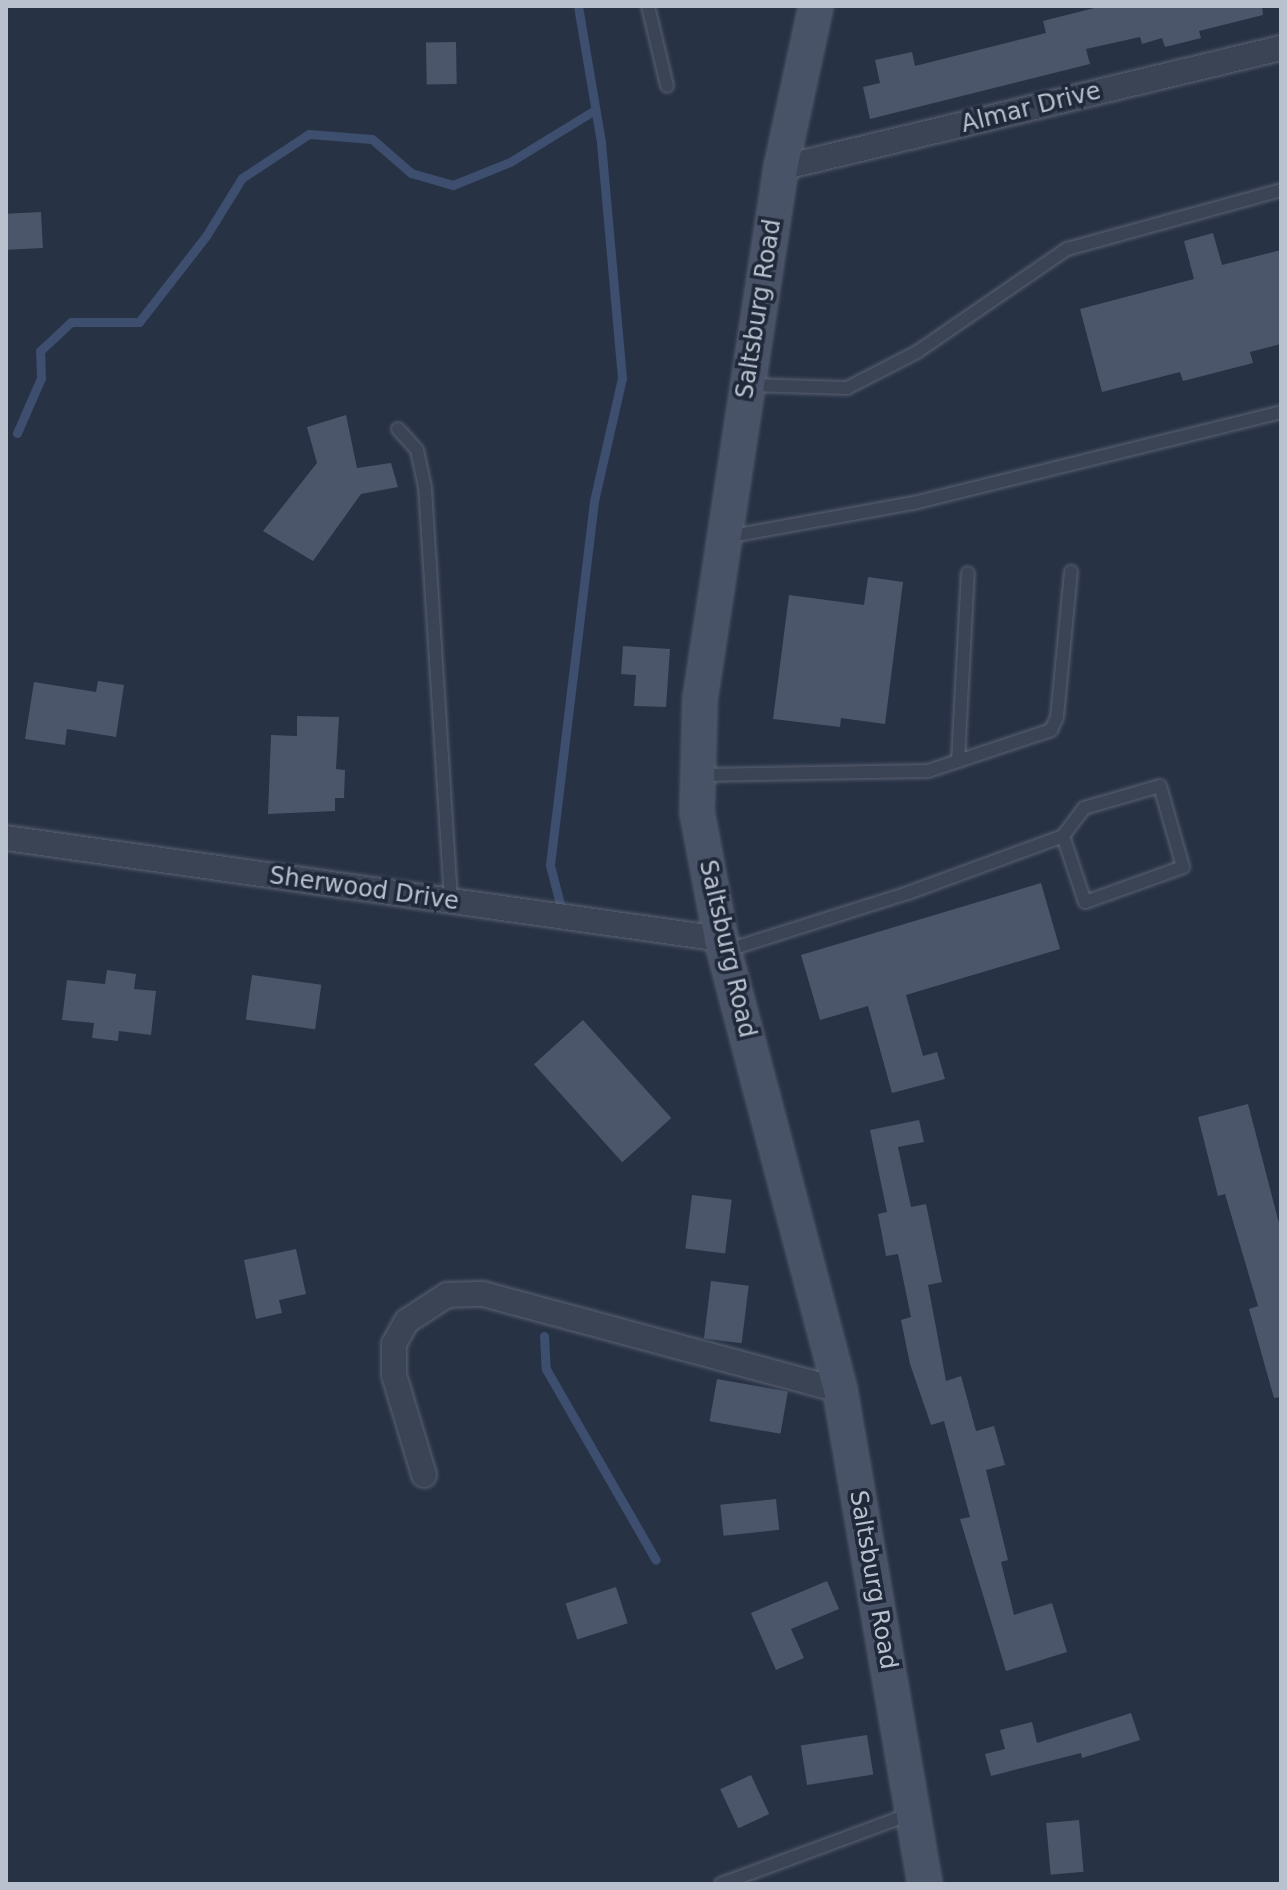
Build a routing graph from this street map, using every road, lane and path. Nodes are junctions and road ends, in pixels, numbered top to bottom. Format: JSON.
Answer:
{"nodes":[{"id":1,"x":648,"y":6,"type":"edge"},
{"id":2,"x":816,"y":6,"type":"edge"},
{"id":3,"x":1281,"y":48,"type":"edge"},
{"id":4,"x":667,"y":86,"type":"dead end"},
{"id":5,"x":781,"y":168,"type":"junction"},
{"id":6,"x":1281,"y":190,"type":"edge"},
{"id":7,"x":748,"y":385,"type":"junction"},
{"id":8,"x":1281,"y":412,"type":"edge"},
{"id":9,"x":398,"y":429,"type":"dead end"},
{"id":10,"x":726,"y":537,"type":"junction"},
{"id":11,"x":1071,"y":572,"type":"dead end"},
{"id":12,"x":968,"y":573,"type":"dead end"},
{"id":13,"x":958,"y":761,"type":"junction"},
{"id":14,"x":698,"y":776,"type":"junction"},
{"id":15,"x":1063,"y":836,"type":"junction"},
{"id":16,"x":6,"y":838,"type":"edge"},
{"id":17,"x":451,"y":901,"type":"junction"},
{"id":18,"x":723,"y":945,"type":"junction"},
{"id":19,"x":840,"y":1390,"type":"junction"},
{"id":20,"x":424,"y":1475,"type":"dead end"},
{"id":21,"x":913,"y":1813,"type":"junction"},
{"id":22,"x":721,"y":1884,"type":"edge"},
{"id":23,"x":925,"y":1884,"type":"edge"}],
"edges":[{"from":1,"to":4,"type":"lane"},
{"from":2,"to":5,"type":"main road","name":"Saltsburg Road"},
{"from":3,"to":5,"type":"street","name":"Almar Drive"},
{"from":5,"to":7,"type":"main road","name":"Saltsburg Road"},
{"from":6,"to":7,"type":"lane"},
{"from":7,"to":10,"type":"main road","name":"Saltsburg Road"},
{"from":8,"to":10,"type":"lane"},
{"from":9,"to":17,"type":"lane"},
{"from":10,"to":14,"type":"main road","name":"Saltsburg Road"},
{"from":11,"to":13,"type":"lane"},
{"from":12,"to":13,"type":"lane"},
{"from":13,"to":14,"type":"lane"},
{"from":14,"to":18,"type":"main road","name":"Saltsburg Road"},
{"from":15,"to":15,"type":"lane"},
{"from":15,"to":18,"type":"lane"},
{"from":16,"to":17,"type":"street","name":"Sherwood Drive"},
{"from":17,"to":18,"type":"street","name":"Sherwood Drive"},
{"from":18,"to":19,"type":"main road","name":"Saltsburg Road"},
{"from":19,"to":20,"type":"street"},
{"from":19,"to":21,"type":"main road","name":"Saltsburg Road"},
{"from":21,"to":22,"type":"lane"},
{"from":21,"to":23,"type":"main road","name":"Saltsburg Road"}]}
